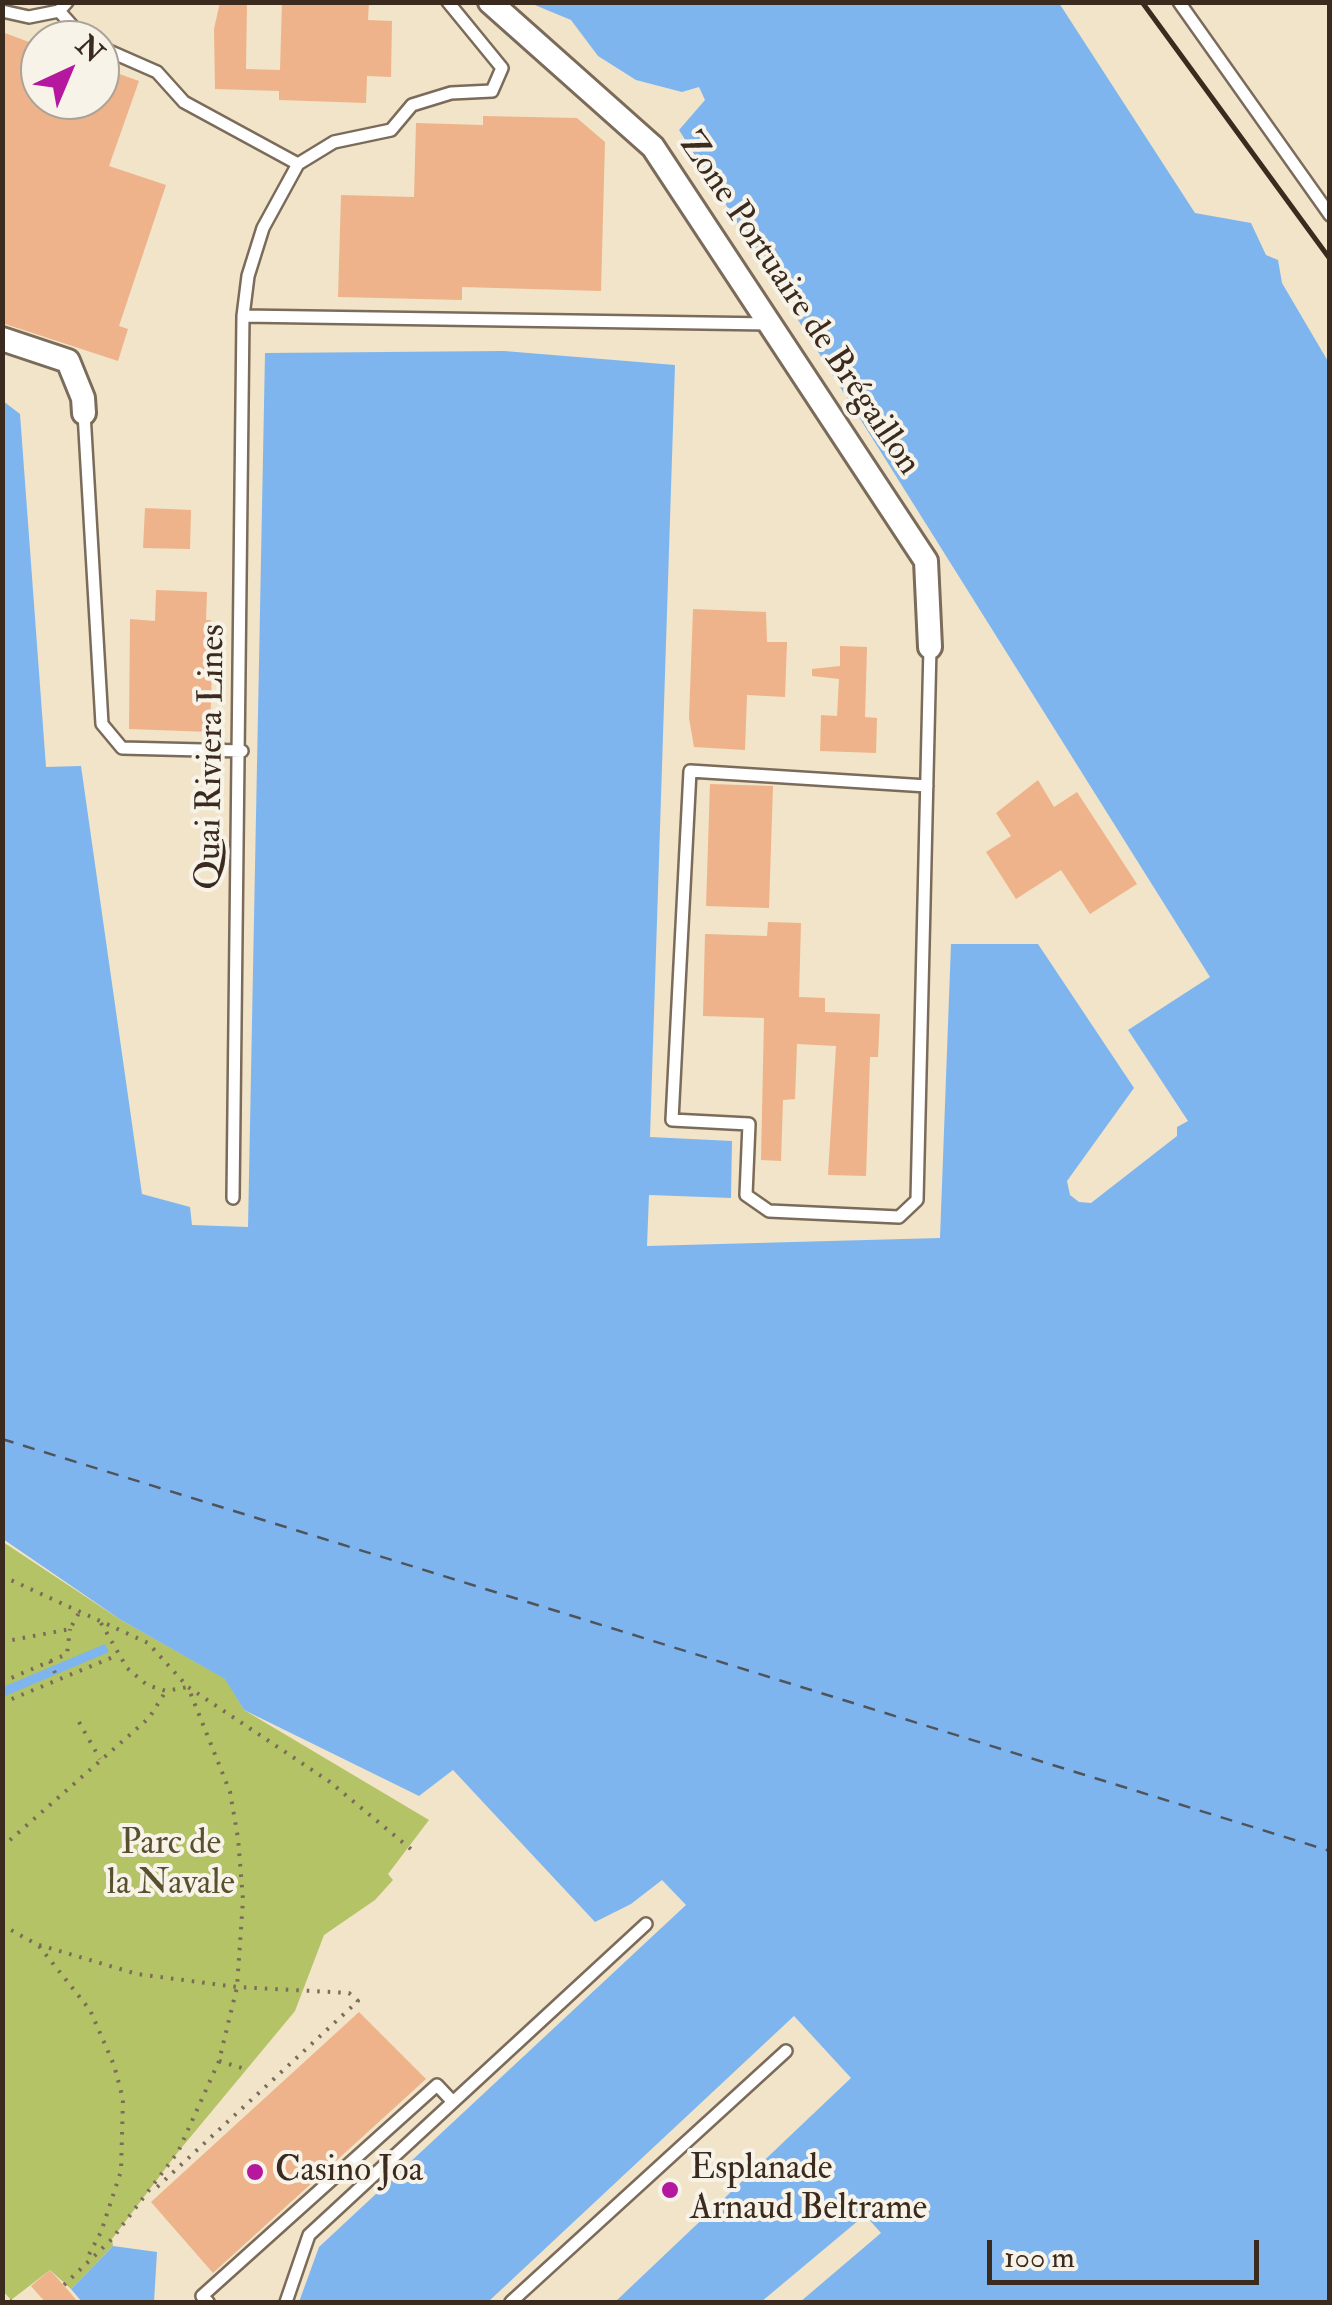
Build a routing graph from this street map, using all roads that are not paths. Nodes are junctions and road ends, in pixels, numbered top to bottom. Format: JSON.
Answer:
{"nodes":[{"id":1,"x":448,"y":2,"type":"edge"},
{"id":2,"x":490,"y":2,"type":"edge"},
{"id":3,"x":1180,"y":2,"type":"edge"},
{"id":4,"x":63,"y":7,"type":"edge"},
{"id":5,"x":2,"y":11,"type":"edge"},
{"id":6,"x":120,"y":56,"type":"edge"},
{"id":7,"x":298,"y":164,"type":"junction"},
{"id":8,"x":1325,"y":199,"type":"edge"},
{"id":9,"x":1330,"y":215,"type":"edge"},
{"id":10,"x":243,"y":316,"type":"junction"},
{"id":11,"x":772,"y":324,"type":"junction"},
{"id":12,"x":2,"y":338,"type":"edge"},
{"id":13,"x":84,"y":413,"type":"joint"},
{"id":14,"x":930,"y":647,"type":"joint"},
{"id":15,"x":242,"y":750,"type":"junction"},
{"id":16,"x":927,"y":786,"type":"junction"},
{"id":17,"x":233,"y":1198,"type":"dead end"},
{"id":18,"x":646,"y":1924,"type":"dead end"},
{"id":19,"x":786,"y":2051,"type":"dead end"},
{"id":20,"x":453,"y":2102,"type":"junction"},
{"id":21,"x":208,"y":2302,"type":"edge"},
{"id":22,"x":286,"y":2302,"type":"edge"},
{"id":23,"x":511,"y":2302,"type":"edge"}],
"edges":[{"from":1,"to":7,"type":"lane"},
{"from":2,"to":11,"type":"street","name":"Zone Portuaire de Brégaillon"},
{"from":3,"to":8,"type":"lane"},
{"from":4,"to":5,"type":"lane"},
{"from":6,"to":7,"type":"lane"},
{"from":7,"to":10,"type":"lane","name":"Quai Riviera Lines"},
{"from":8,"to":9,"type":"lane"},
{"from":10,"to":11,"type":"lane"},
{"from":10,"to":15,"type":"lane","name":"Quai Riviera Lines"},
{"from":11,"to":14,"type":"street","name":"Zone Portuaire de Brégaillon"},
{"from":12,"to":13,"type":"street"},
{"from":13,"to":15,"type":"lane"},
{"from":14,"to":16,"type":"lane"},
{"from":15,"to":17,"type":"lane","name":"Quai Riviera Lines"},
{"from":16,"to":16,"type":"lane"},
{"from":18,"to":20,"type":"lane"},
{"from":19,"to":23,"type":"lane"},
{"from":20,"to":21,"type":"lane"},
{"from":20,"to":22,"type":"lane"}]}
